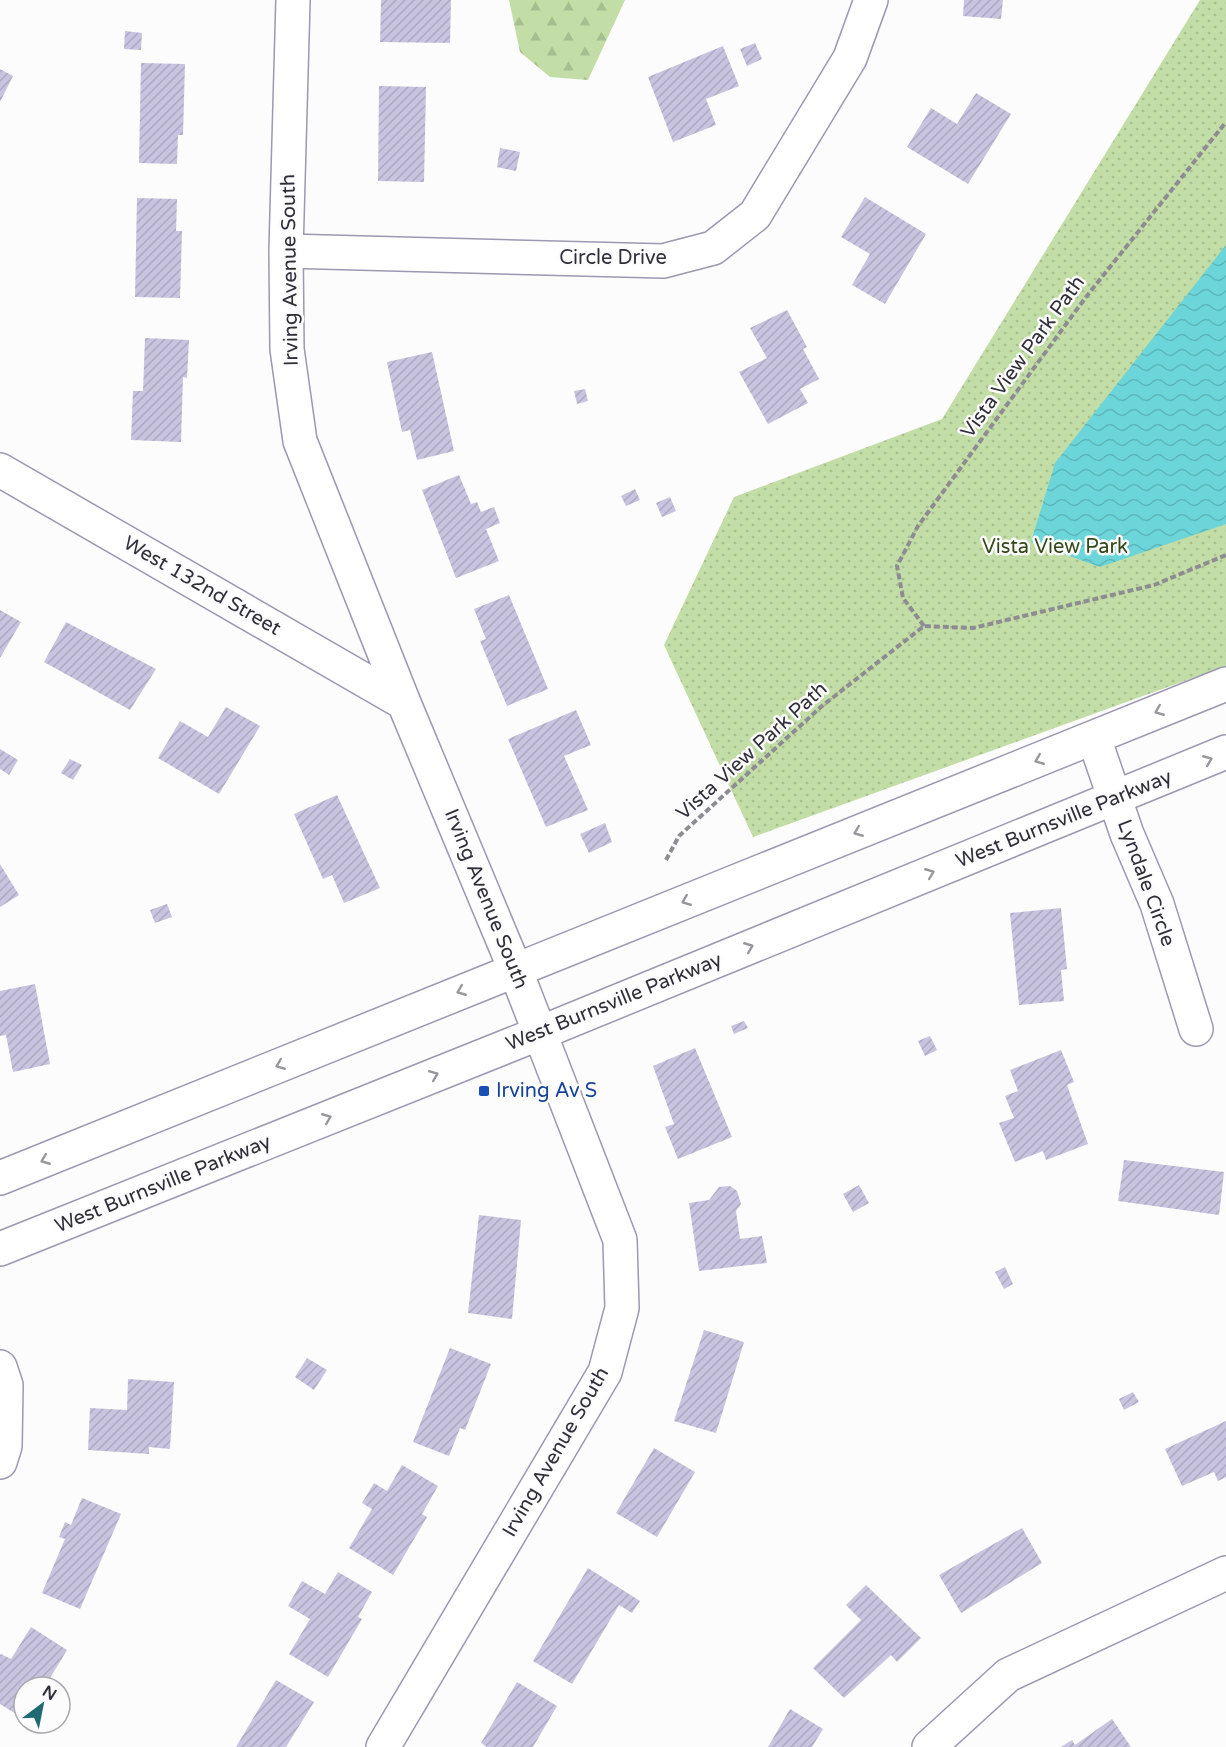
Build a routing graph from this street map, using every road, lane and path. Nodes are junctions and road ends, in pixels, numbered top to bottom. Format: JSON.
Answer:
{"nodes":[{"id":1,"x":293,"y":0,"type":"edge"},
{"id":2,"x":871,"y":0,"type":"edge"},
{"id":3,"x":1226,"y":122,"type":"edge"},
{"id":4,"x":286,"y":251,"type":"junction"},
{"id":5,"x":0,"y":470,"type":"edge"},
{"id":6,"x":1226,"y":555,"type":"edge"},
{"id":7,"x":924,"y":626,"type":"junction"},
{"id":8,"x":1226,"y":684,"type":"edge"},
{"id":9,"x":404,"y":703,"type":"junction"},
{"id":10,"x":1094,"y":738,"type":"junction"},
{"id":11,"x":1226,"y":752,"type":"edge"},
{"id":12,"x":1115,"y":798,"type":"junction"},
{"id":13,"x":666,"y":861,"type":"dead end"},
{"id":14,"x":515,"y":969,"type":"junction"},
{"id":15,"x":1196,"y":1029,"type":"dead end"},
{"id":16,"x":540,"y":1033,"type":"junction"},
{"id":17,"x":0,"y":1178,"type":"edge"},
{"id":18,"x":0,"y":1249,"type":"edge"},
{"id":19,"x":0,"y":1368,"type":"edge"},
{"id":20,"x":0,"y":1462,"type":"edge"},
{"id":21,"x":1226,"y":1573,"type":"edge"},
{"id":22,"x":383,"y":1747,"type":"edge"},
{"id":23,"x":930,"y":1747,"type":"edge"}],
"edges":[{"from":1,"to":4,"type":"street","name":"Irving Avenue South"},
{"from":2,"to":4,"type":"street","name":"Circle Drive"},
{"from":3,"to":7,"type":"path","name":"Vista View Park Path"},
{"from":4,"to":9,"type":"street","name":"Irving Avenue South"},
{"from":5,"to":9,"type":"street","name":"West 132nd Street"},
{"from":6,"to":7,"type":"path"},
{"from":7,"to":13,"type":"path","name":"Vista View Park Path"},
{"from":8,"to":10,"type":"street","one_way":true},
{"from":9,"to":14,"type":"street","name":"Irving Avenue South"},
{"from":10,"to":12,"type":"street","name":"Lyndale Circle"},
{"from":10,"to":14,"type":"street","one_way":true},
{"from":12,"to":11,"type":"street","name":"West Burnsville Parkway","one_way":true},
{"from":12,"to":15,"type":"street","name":"Lyndale Circle"},
{"from":16,"to":12,"type":"street","name":"West Burnsville Parkway","one_way":true},
{"from":14,"to":16,"type":"street","name":"Irving Avenue South"},
{"from":14,"to":17,"type":"street","one_way":true},
{"from":18,"to":16,"type":"street","name":"West Burnsville Parkway","one_way":true},
{"from":16,"to":22,"type":"street","name":"Irving Avenue South"},
{"from":19,"to":20,"type":"street"},
{"from":21,"to":23,"type":"street"}]}
